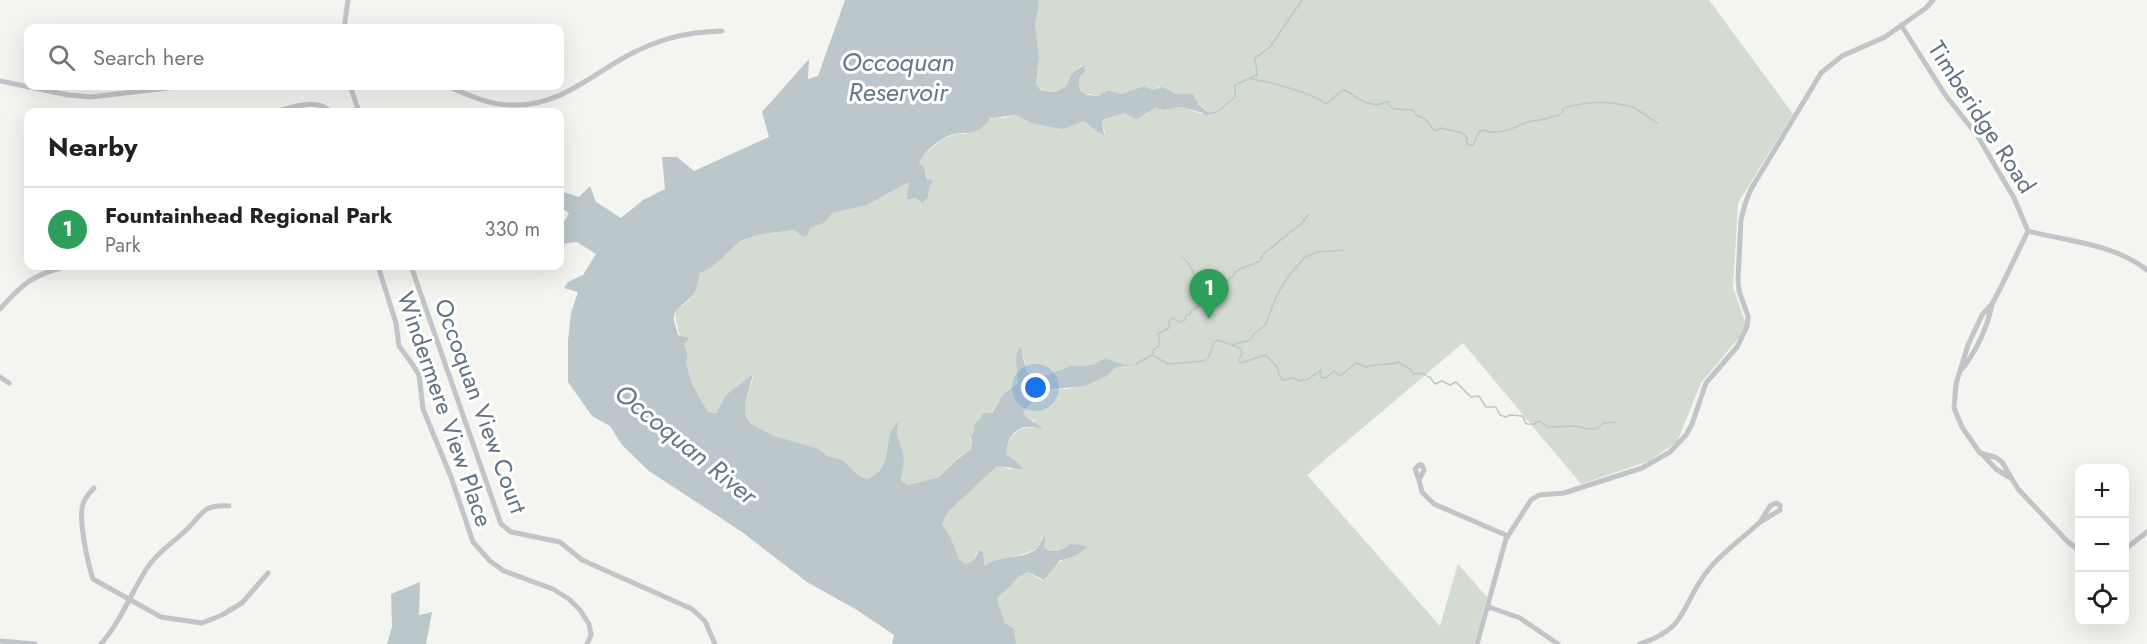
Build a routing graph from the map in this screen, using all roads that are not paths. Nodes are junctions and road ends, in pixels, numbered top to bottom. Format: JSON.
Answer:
{"nodes":[{"id":1,"x":348,"y":0,"type":"edge"},
{"id":2,"x":1934,"y":0,"type":"edge"},
{"id":3,"x":345,"y":24,"type":"edge"},
{"id":4,"x":1901,"y":25,"type":"junction"},
{"id":5,"x":722,"y":32,"type":"dead end"},
{"id":6,"x":0,"y":81,"type":"edge"},
{"id":7,"x":24,"y":86,"type":"edge"},
{"id":8,"x":44,"y":90,"type":"edge"},
{"id":9,"x":150,"y":90,"type":"edge"},
{"id":10,"x":352,"y":90,"type":"edge"},
{"id":11,"x":458,"y":90,"type":"edge"},
{"id":12,"x":294,"y":108,"type":"edge"},
{"id":13,"x":327,"y":108,"type":"edge"},
{"id":14,"x":358,"y":108,"type":"edge"},
{"id":15,"x":2028,"y":231,"type":"junction"},
{"id":16,"x":52,"y":270,"type":"edge"},
{"id":17,"x":379,"y":270,"type":"edge"},
{"id":18,"x":412,"y":270,"type":"edge"},
{"id":19,"x":2147,"y":270,"type":"edge"},
{"id":20,"x":0,"y":309,"type":"edge"},
{"id":21,"x":0,"y":377,"type":"edge"},
{"id":22,"x":9,"y":383,"type":"dead end"},
{"id":23,"x":1419,"y":480,"type":"dead end"},
{"id":24,"x":94,"y":488,"type":"dead end"},
{"id":25,"x":230,"y":506,"type":"dead end"},
{"id":26,"x":1760,"y":522,"type":"dead end"},
{"id":27,"x":2147,"y":532,"type":"edge"},
{"id":28,"x":1508,"y":536,"type":"junction"},
{"id":29,"x":2129,"y":546,"type":"edge"},
{"id":30,"x":2075,"y":548,"type":"edge"},
{"id":31,"x":268,"y":573,"type":"dead end"},
{"id":32,"x":130,"y":601,"type":"junction"},
{"id":33,"x":1489,"y":607,"type":"junction"},
{"id":34,"x":0,"y":641,"type":"edge"},
{"id":35,"x":35,"y":644,"type":"edge"},
{"id":36,"x":101,"y":644,"type":"edge"},
{"id":37,"x":587,"y":644,"type":"edge"},
{"id":38,"x":715,"y":644,"type":"edge"},
{"id":39,"x":1477,"y":644,"type":"edge"},
{"id":40,"x":1558,"y":644,"type":"edge"},
{"id":41,"x":1640,"y":644,"type":"edge"}],
"edges":[{"from":1,"to":3,"type":"street"},
{"from":2,"to":4,"type":"street"},
{"from":4,"to":15,"type":"street","name":"Timberidge Road"},
{"from":4,"to":28,"type":"street"},
{"from":5,"to":11,"type":"street"},
{"from":6,"to":7,"type":"street"},
{"from":8,"to":9,"type":"street"},
{"from":10,"to":14,"type":"street"},
{"from":12,"to":13,"type":"street"},
{"from":15,"to":19,"type":"street","name":"Timberidge Road"},
{"from":15,"to":30,"type":"street","name":"Timberidge Road"},
{"from":16,"to":20,"type":"street"},
{"from":17,"to":37,"type":"street","name":"Windermere View Place"},
{"from":18,"to":38,"type":"street","name":"Occoquan View Court"},
{"from":21,"to":22,"type":"street"},
{"from":23,"to":28,"type":"street"},
{"from":24,"to":32,"type":"street"},
{"from":25,"to":32,"type":"street"},
{"from":26,"to":41,"type":"street"},
{"from":27,"to":29,"type":"street"},
{"from":28,"to":33,"type":"street"},
{"from":31,"to":32,"type":"street"},
{"from":32,"to":36,"type":"street"},
{"from":33,"to":39,"type":"street"},
{"from":33,"to":40,"type":"street"},
{"from":34,"to":35,"type":"street"}]}
